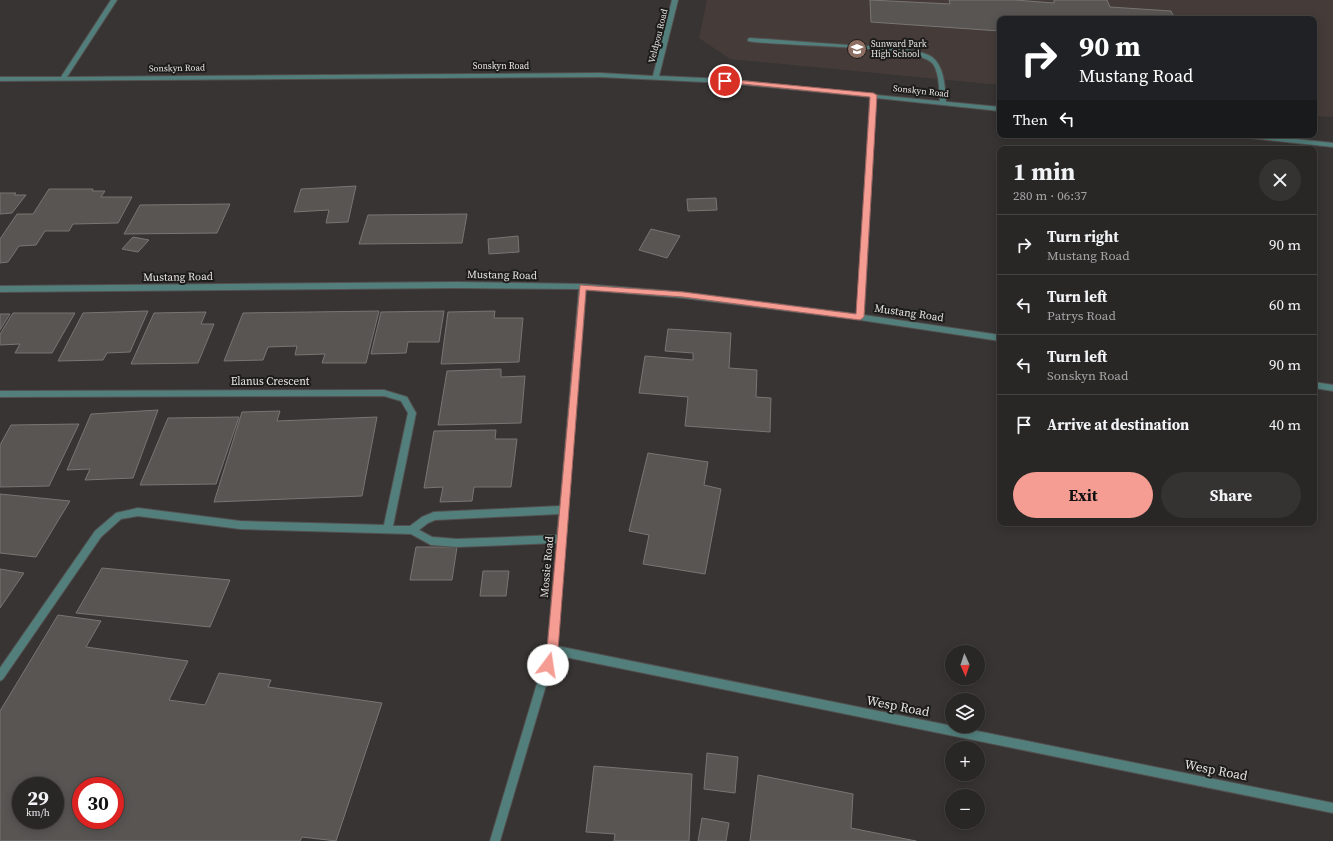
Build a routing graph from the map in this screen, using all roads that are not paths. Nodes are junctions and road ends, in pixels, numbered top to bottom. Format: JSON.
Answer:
{"nodes":[{"id":1,"x":114,"y":0,"type":"edge"},
{"id":2,"x":675,"y":0,"type":"edge"},
{"id":3,"x":750,"y":40,"type":"dead end"},
{"id":4,"x":656,"y":76,"type":"junction"},
{"id":5,"x":63,"y":78,"type":"junction"},
{"id":6,"x":0,"y":79,"type":"edge"},
{"id":7,"x":873,"y":95,"type":"junction"},
{"id":8,"x":943,"y":103,"type":"junction"},
{"id":9,"x":997,"y":109,"type":"edge"},
{"id":10,"x":1269,"y":138,"type":"edge"},
{"id":11,"x":1333,"y":145,"type":"edge"},
{"id":12,"x":583,"y":287,"type":"junction"},
{"id":13,"x":0,"y":289,"type":"edge"},
{"id":14,"x":860,"y":317,"type":"junction"},
{"id":15,"x":997,"y":338,"type":"edge"},
{"id":16,"x":1317,"y":385,"type":"edge"},
{"id":17,"x":1333,"y":388,"type":"edge"},
{"id":18,"x":0,"y":394,"type":"edge"},
{"id":19,"x":564,"y":510,"type":"junction"},
{"id":20,"x":388,"y":529,"type":"junction"},
{"id":21,"x":412,"y":530,"type":"junction"},
{"id":22,"x":562,"y":539,"type":"junction"},
{"id":23,"x":552,"y":650,"type":"junction"},
{"id":24,"x":0,"y":676,"type":"edge"},
{"id":25,"x":1333,"y":808,"type":"edge"},
{"id":26,"x":495,"y":841,"type":"edge"}],
"edges":[{"from":1,"to":5,"type":"street"},
{"from":2,"to":4,"type":"street","name":"Veldpou Road"},
{"from":3,"to":8,"type":"street"},
{"from":4,"to":5,"type":"street","name":"Sonskyn Road"},
{"from":4,"to":7,"type":"street","name":"Sonskyn Road"},
{"from":5,"to":6,"type":"street","name":"Sonskyn Road"},
{"from":7,"to":8,"type":"street","name":"Sonskyn Road"},
{"from":7,"to":14,"type":"street"},
{"from":8,"to":9,"type":"street","name":"Sonskyn Road"},
{"from":10,"to":11,"type":"street"},
{"from":12,"to":13,"type":"street","name":"Mustang Road"},
{"from":12,"to":14,"type":"street","name":"Mustang Road"},
{"from":12,"to":19,"type":"street","name":"Mossie Road"},
{"from":14,"to":15,"type":"street","name":"Mustang Road"},
{"from":16,"to":17,"type":"street"},
{"from":18,"to":20,"type":"street","name":"Elanus Crescent"},
{"from":19,"to":21,"type":"street"},
{"from":19,"to":22,"type":"street","name":"Mossie Road"},
{"from":20,"to":21,"type":"street"},
{"from":20,"to":24,"type":"street"},
{"from":21,"to":22,"type":"street"},
{"from":22,"to":23,"type":"street","name":"Mossie Road"},
{"from":23,"to":25,"type":"street","name":"Wesp Road"},
{"from":23,"to":26,"type":"street","name":"Mossie Road"}]}
